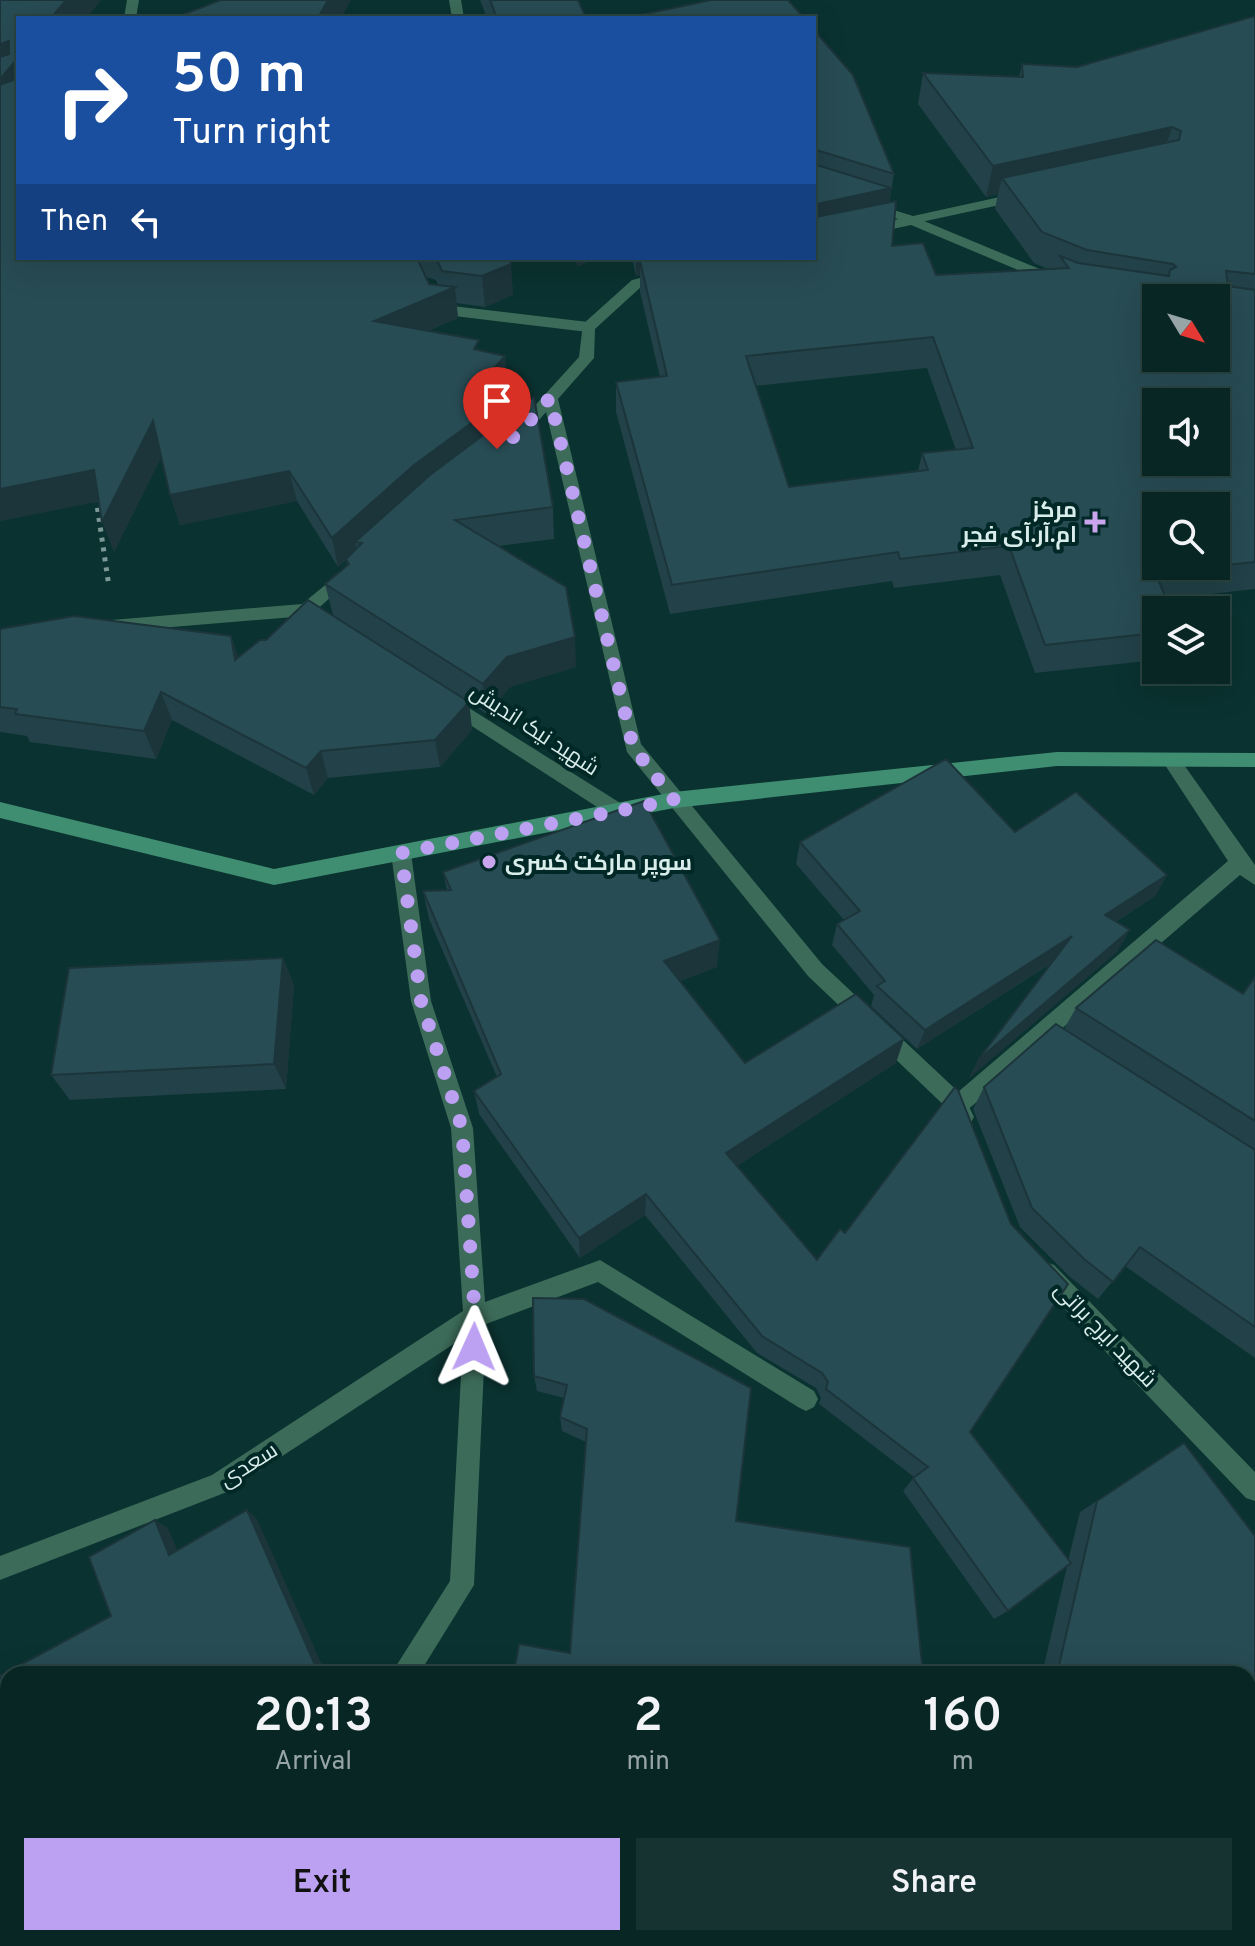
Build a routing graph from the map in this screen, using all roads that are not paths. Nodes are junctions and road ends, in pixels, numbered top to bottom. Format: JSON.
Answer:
{"nodes":[{"id":1,"x":1030,"y":194,"type":"edge"},
{"id":2,"x":856,"y":202,"type":"edge"},
{"id":3,"x":912,"y":220,"type":"junction"},
{"id":4,"x":816,"y":242,"type":"edge"},
{"id":5,"x":683,"y":272,"type":"edge"},
{"id":6,"x":430,"y":286,"type":"edge"},
{"id":7,"x":1074,"y":288,"type":"edge"},
{"id":8,"x":588,"y":327,"type":"junction"},
{"id":9,"x":550,"y":398,"type":"junction"},
{"id":10,"x":508,"y":440,"type":"edge"},
{"id":11,"x":361,"y":560,"type":"edge"},
{"id":12,"x":87,"y":627,"type":"edge"},
{"id":13,"x":437,"y":695,"type":"edge"},
{"id":14,"x":1171,"y":760,"type":"junction"},
{"id":15,"x":1255,"y":760,"type":"edge"},
{"id":16,"x":674,"y":800,"type":"junction"},
{"id":17,"x":0,"y":810,"type":"edge"},
{"id":18,"x":618,"y":811,"type":"junction"},
{"id":19,"x":401,"y":853,"type":"junction"},
{"id":20,"x":1248,"y":870,"type":"edge"},
{"id":21,"x":958,"y":1105,"type":"junction"},
{"id":22,"x":970,"y":1134,"type":"edge"},
{"id":23,"x":1031,"y":1258,"type":"edge"},
{"id":24,"x":475,"y":1317,"type":"junction"},
{"id":25,"x":806,"y":1399,"type":"edge"},
{"id":26,"x":1255,"y":1489,"type":"edge"},
{"id":27,"x":0,"y":1568,"type":"edge"},
{"id":28,"x":409,"y":1666,"type":"edge"}],
"edges":[{"from":1,"to":3,"type":"street"},
{"from":2,"to":3,"type":"street"},
{"from":3,"to":4,"type":"street"},
{"from":3,"to":7,"type":"street"},
{"from":5,"to":8,"type":"street"},
{"from":6,"to":8,"type":"street"},
{"from":8,"to":9,"type":"street"},
{"from":9,"to":10,"type":"street"},
{"from":9,"to":16,"type":"street"},
{"from":11,"to":12,"type":"street"},
{"from":13,"to":18,"type":"street","name":"شهید نیک اندیش"},
{"from":14,"to":15,"type":"street"},
{"from":14,"to":16,"type":"street"},
{"from":14,"to":20,"type":"street"},
{"from":16,"to":18,"type":"street"},
{"from":16,"to":21,"type":"street"},
{"from":17,"to":19,"type":"street"},
{"from":18,"to":19,"type":"street"},
{"from":19,"to":24,"type":"street"},
{"from":20,"to":21,"type":"street"},
{"from":21,"to":22,"type":"street"},
{"from":23,"to":26,"type":"street","name":"شهید ایرج براتی"},
{"from":24,"to":25,"type":"street","name":"سعدی"},
{"from":24,"to":27,"type":"street","name":"سعدی"},
{"from":24,"to":28,"type":"street"}]}
